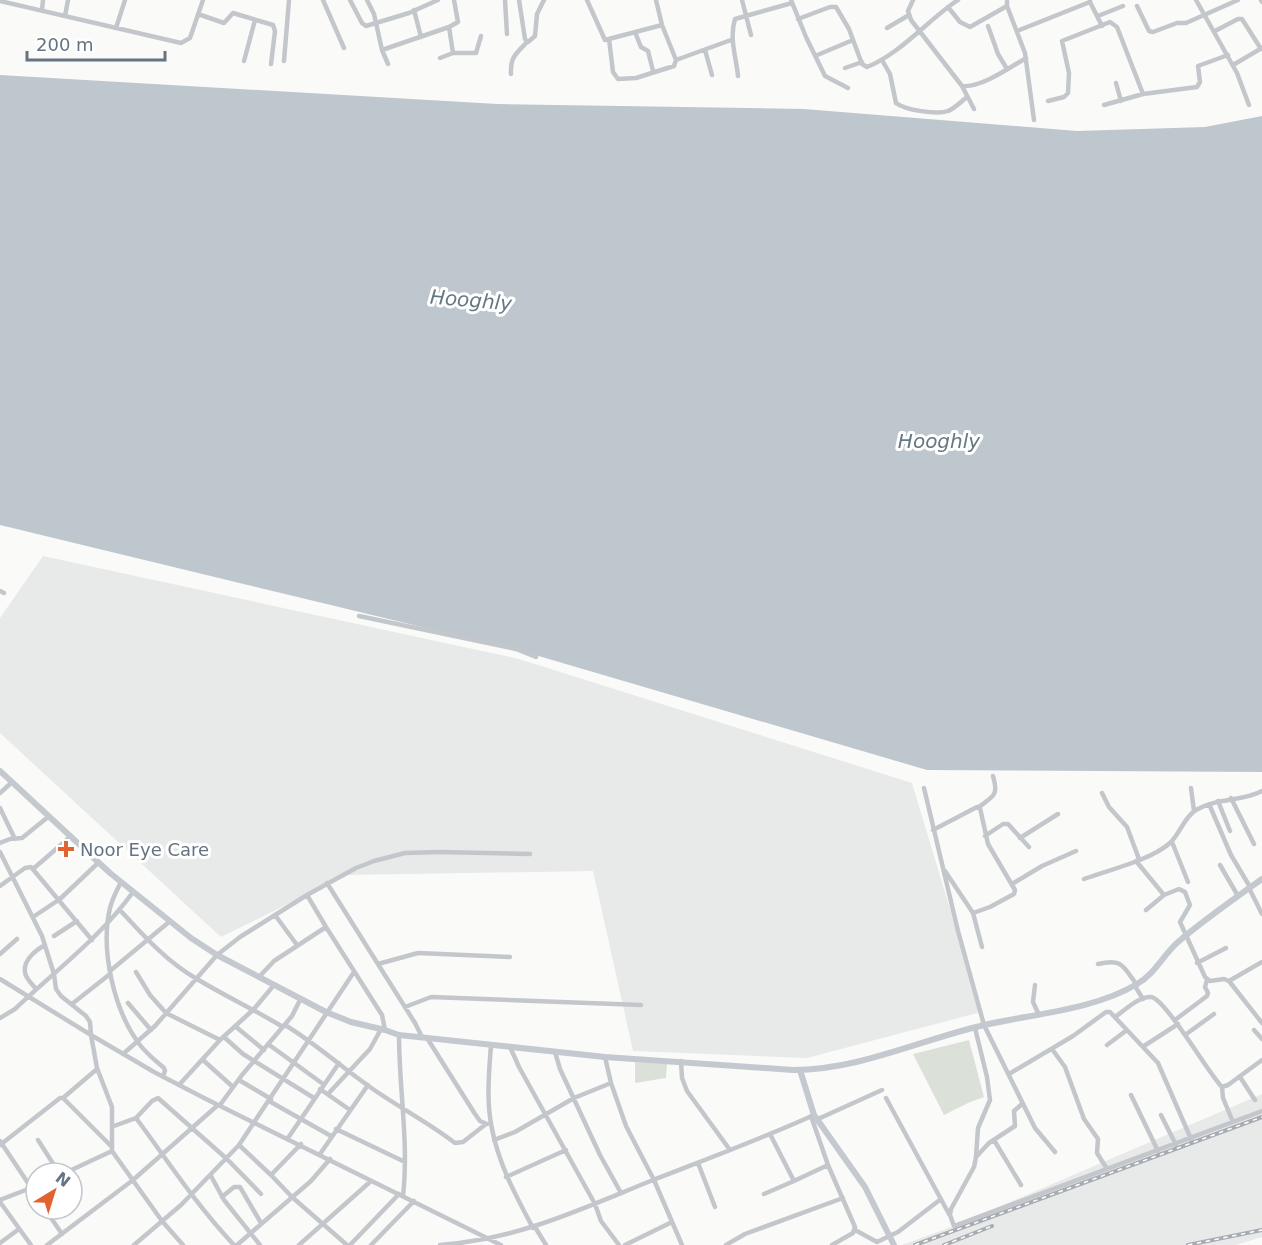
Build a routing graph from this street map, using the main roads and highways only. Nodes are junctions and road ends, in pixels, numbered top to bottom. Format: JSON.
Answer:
{"nodes":[{"id":1,"x":0,"y":771,"type":"edge"},
{"id":2,"x":3,"y":778,"type":"edge"},
{"id":3,"x":1259,"y":880,"type":"edge"},
{"id":4,"x":800,"y":1070,"type":"junction"},
{"id":5,"x":894,"y":1245,"type":"edge"}],
"edges":[{"from":1,"to":2,"type":"main road"},
{"from":2,"to":4,"type":"main road"},
{"from":3,"to":4,"type":"main road"},
{"from":4,"to":5,"type":"main road"}]}
